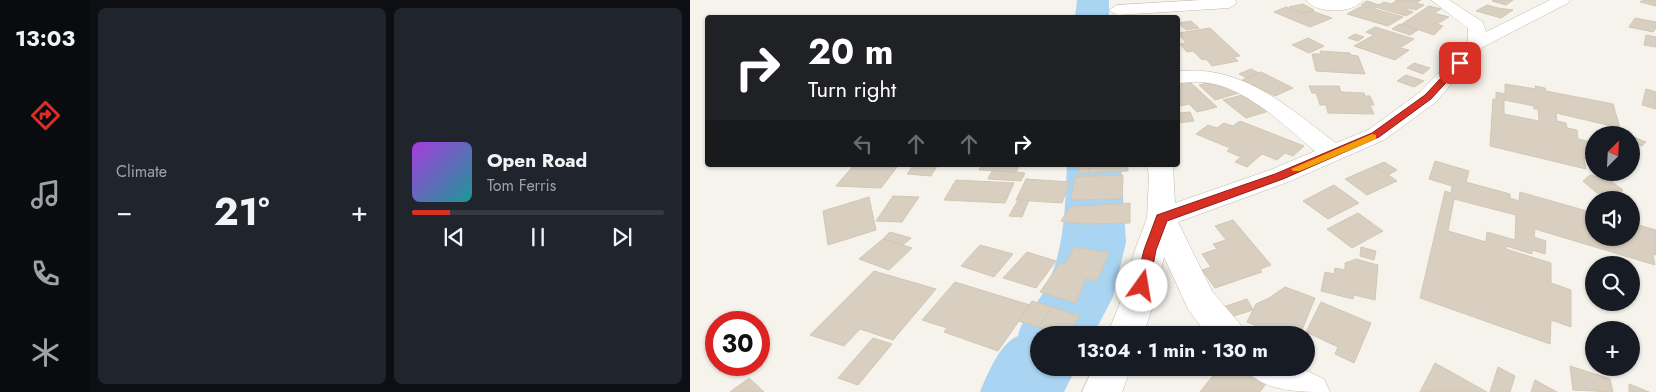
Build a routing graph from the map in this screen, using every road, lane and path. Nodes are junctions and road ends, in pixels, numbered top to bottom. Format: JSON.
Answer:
{"nodes":[{"id":1,"x":1314,"y":0,"type":"edge"},
{"id":2,"x":1356,"y":0,"type":"edge"},
{"id":3,"x":1439,"y":0,"type":"edge"},
{"id":4,"x":1562,"y":0,"type":"edge"},
{"id":5,"x":1229,"y":3,"type":"dead end"},
{"id":6,"x":1117,"y":9,"type":"edge"},
{"id":7,"x":1477,"y":42,"type":"junction"},
{"id":8,"x":1180,"y":76,"type":"edge"},
{"id":9,"x":1334,"y":154,"type":"junction"},
{"id":10,"x":1160,"y":167,"type":"edge"},
{"id":11,"x":1162,"y":218,"type":"junction"},
{"id":12,"x":1129,"y":326,"type":"edge"},
{"id":13,"x":1220,"y":326,"type":"edge"},
{"id":14,"x":1109,"y":376,"type":"edge"},
{"id":15,"x":1280,"y":376,"type":"edge"},
{"id":16,"x":1102,"y":392,"type":"edge"},
{"id":17,"x":1310,"y":392,"type":"edge"}],
"edges":[{"from":1,"to":2,"type":"street"},
{"from":3,"to":7,"type":"street"},
{"from":4,"to":7,"type":"street"},
{"from":5,"to":6,"type":"street"},
{"from":7,"to":9,"type":"street"},
{"from":8,"to":9,"type":"street"},
{"from":9,"to":11,"type":"street"},
{"from":10,"to":11,"type":"street"},
{"from":11,"to":12,"type":"street"},
{"from":11,"to":13,"type":"street"},
{"from":14,"to":16,"type":"street"},
{"from":15,"to":17,"type":"street"}]}
